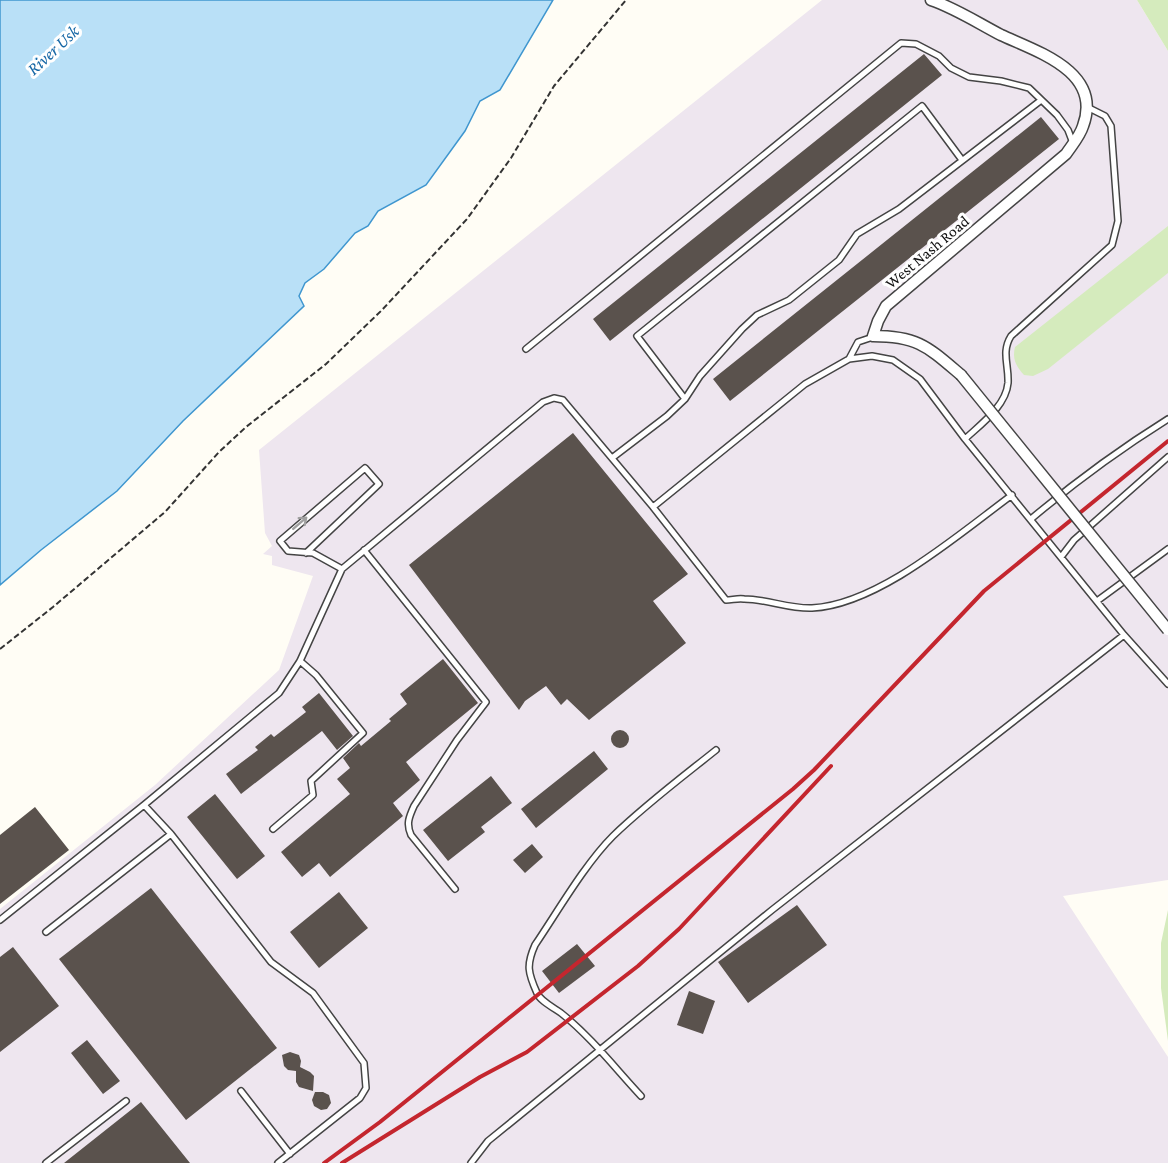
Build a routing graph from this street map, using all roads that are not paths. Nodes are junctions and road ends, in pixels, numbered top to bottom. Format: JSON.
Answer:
{"nodes":[{"id":1,"x":931,"y":0,"type":"edge"},
{"id":2,"x":1040,"y":101,"type":"junction"},
{"id":3,"x":1088,"y":107,"type":"junction"},
{"id":4,"x":1074,"y":143,"type":"junction"},
{"id":5,"x":962,"y":160,"type":"junction"},
{"id":6,"x":873,"y":336,"type":"junction"},
{"id":7,"x":526,"y":349,"type":"dead end"},
{"id":8,"x":849,"y":359,"type":"junction"},
{"id":9,"x":685,"y":399,"type":"junction"},
{"id":10,"x":1168,"y":419,"type":"edge"},
{"id":11,"x":965,"y":439,"type":"junction"},
{"id":12,"x":1168,"y":457,"type":"edge"},
{"id":13,"x":612,"y":458,"type":"junction"},
{"id":14,"x":1012,"y":495,"type":"junction"},
{"id":15,"x":653,"y":507,"type":"junction"},
{"id":16,"x":1031,"y":519,"type":"junction"},
{"id":17,"x":1168,"y":549,"type":"edge"},
{"id":18,"x":364,"y":550,"type":"junction"},
{"id":19,"x":306,"y":553,"type":"junction"},
{"id":20,"x":1061,"y":557,"type":"junction"},
{"id":21,"x":342,"y":569,"type":"junction"},
{"id":22,"x":1097,"y":601,"type":"junction"},
{"id":23,"x":1168,"y":630,"type":"edge"},
{"id":24,"x":1124,"y":635,"type":"junction"},
{"id":25,"x":300,"y":661,"type":"junction"},
{"id":26,"x":1168,"y":684,"type":"edge"},
{"id":27,"x":716,"y":750,"type":"dead end"},
{"id":28,"x":144,"y":805,"type":"junction"},
{"id":29,"x":273,"y":829,"type":"dead end"},
{"id":30,"x":171,"y":834,"type":"junction"},
{"id":31,"x":455,"y":889,"type":"dead end"},
{"id":32,"x":0,"y":920,"type":"edge"},
{"id":33,"x":46,"y":932,"type":"dead end"},
{"id":34,"x":600,"y":1051,"type":"junction"},
{"id":35,"x":241,"y":1092,"type":"dead end"},
{"id":36,"x":641,"y":1096,"type":"dead end"},
{"id":37,"x":126,"y":1101,"type":"dead end"},
{"id":38,"x":290,"y":1154,"type":"junction"},
{"id":39,"x":46,"y":1163,"type":"edge"},
{"id":40,"x":278,"y":1163,"type":"edge"},
{"id":41,"x":471,"y":1163,"type":"edge"}],
"edges":[{"from":1,"to":3,"type":"street"},
{"from":2,"to":4,"type":"lane"},
{"from":2,"to":5,"type":"lane"},
{"from":2,"to":7,"type":"lane"},
{"from":3,"to":4,"type":"street","name":"West Nash Road"},
{"from":3,"to":11,"type":"lane"},
{"from":4,"to":6,"type":"street","name":"West Nash Road"},
{"from":5,"to":9,"type":"lane"},
{"from":5,"to":9,"type":"lane"},
{"from":6,"to":8,"type":"lane"},
{"from":6,"to":23,"type":"street","bridge":true},
{"from":8,"to":11,"type":"lane"},
{"from":8,"to":15,"type":"lane"},
{"from":9,"to":13,"type":"lane"},
{"from":10,"to":16,"type":"lane"},
{"from":11,"to":14,"type":"lane"},
{"from":12,"to":20,"type":"lane"},
{"from":13,"to":15,"type":"lane"},
{"from":13,"to":18,"type":"lane"},
{"from":14,"to":15,"type":"lane"},
{"from":14,"to":16,"type":"lane"},
{"from":16,"to":20,"type":"lane"},
{"from":17,"to":22,"type":"lane"},
{"from":18,"to":21,"type":"lane"},
{"from":18,"to":31,"type":"lane"},
{"from":19,"to":19,"type":"lane","one_way":true},
{"from":19,"to":21,"type":"lane"},
{"from":20,"to":22,"type":"lane"},
{"from":21,"to":25,"type":"lane"},
{"from":22,"to":24,"type":"lane"},
{"from":24,"to":26,"type":"lane"},
{"from":24,"to":34,"type":"lane"},
{"from":25,"to":28,"type":"lane"},
{"from":25,"to":29,"type":"lane"},
{"from":27,"to":34,"type":"lane"},
{"from":28,"to":30,"type":"lane"},
{"from":28,"to":32,"type":"lane"},
{"from":30,"to":33,"type":"lane"},
{"from":30,"to":38,"type":"lane"},
{"from":34,"to":36,"type":"lane"},
{"from":34,"to":41,"type":"lane"},
{"from":35,"to":38,"type":"lane"},
{"from":37,"to":39,"type":"lane"},
{"from":38,"to":40,"type":"lane"}]}
